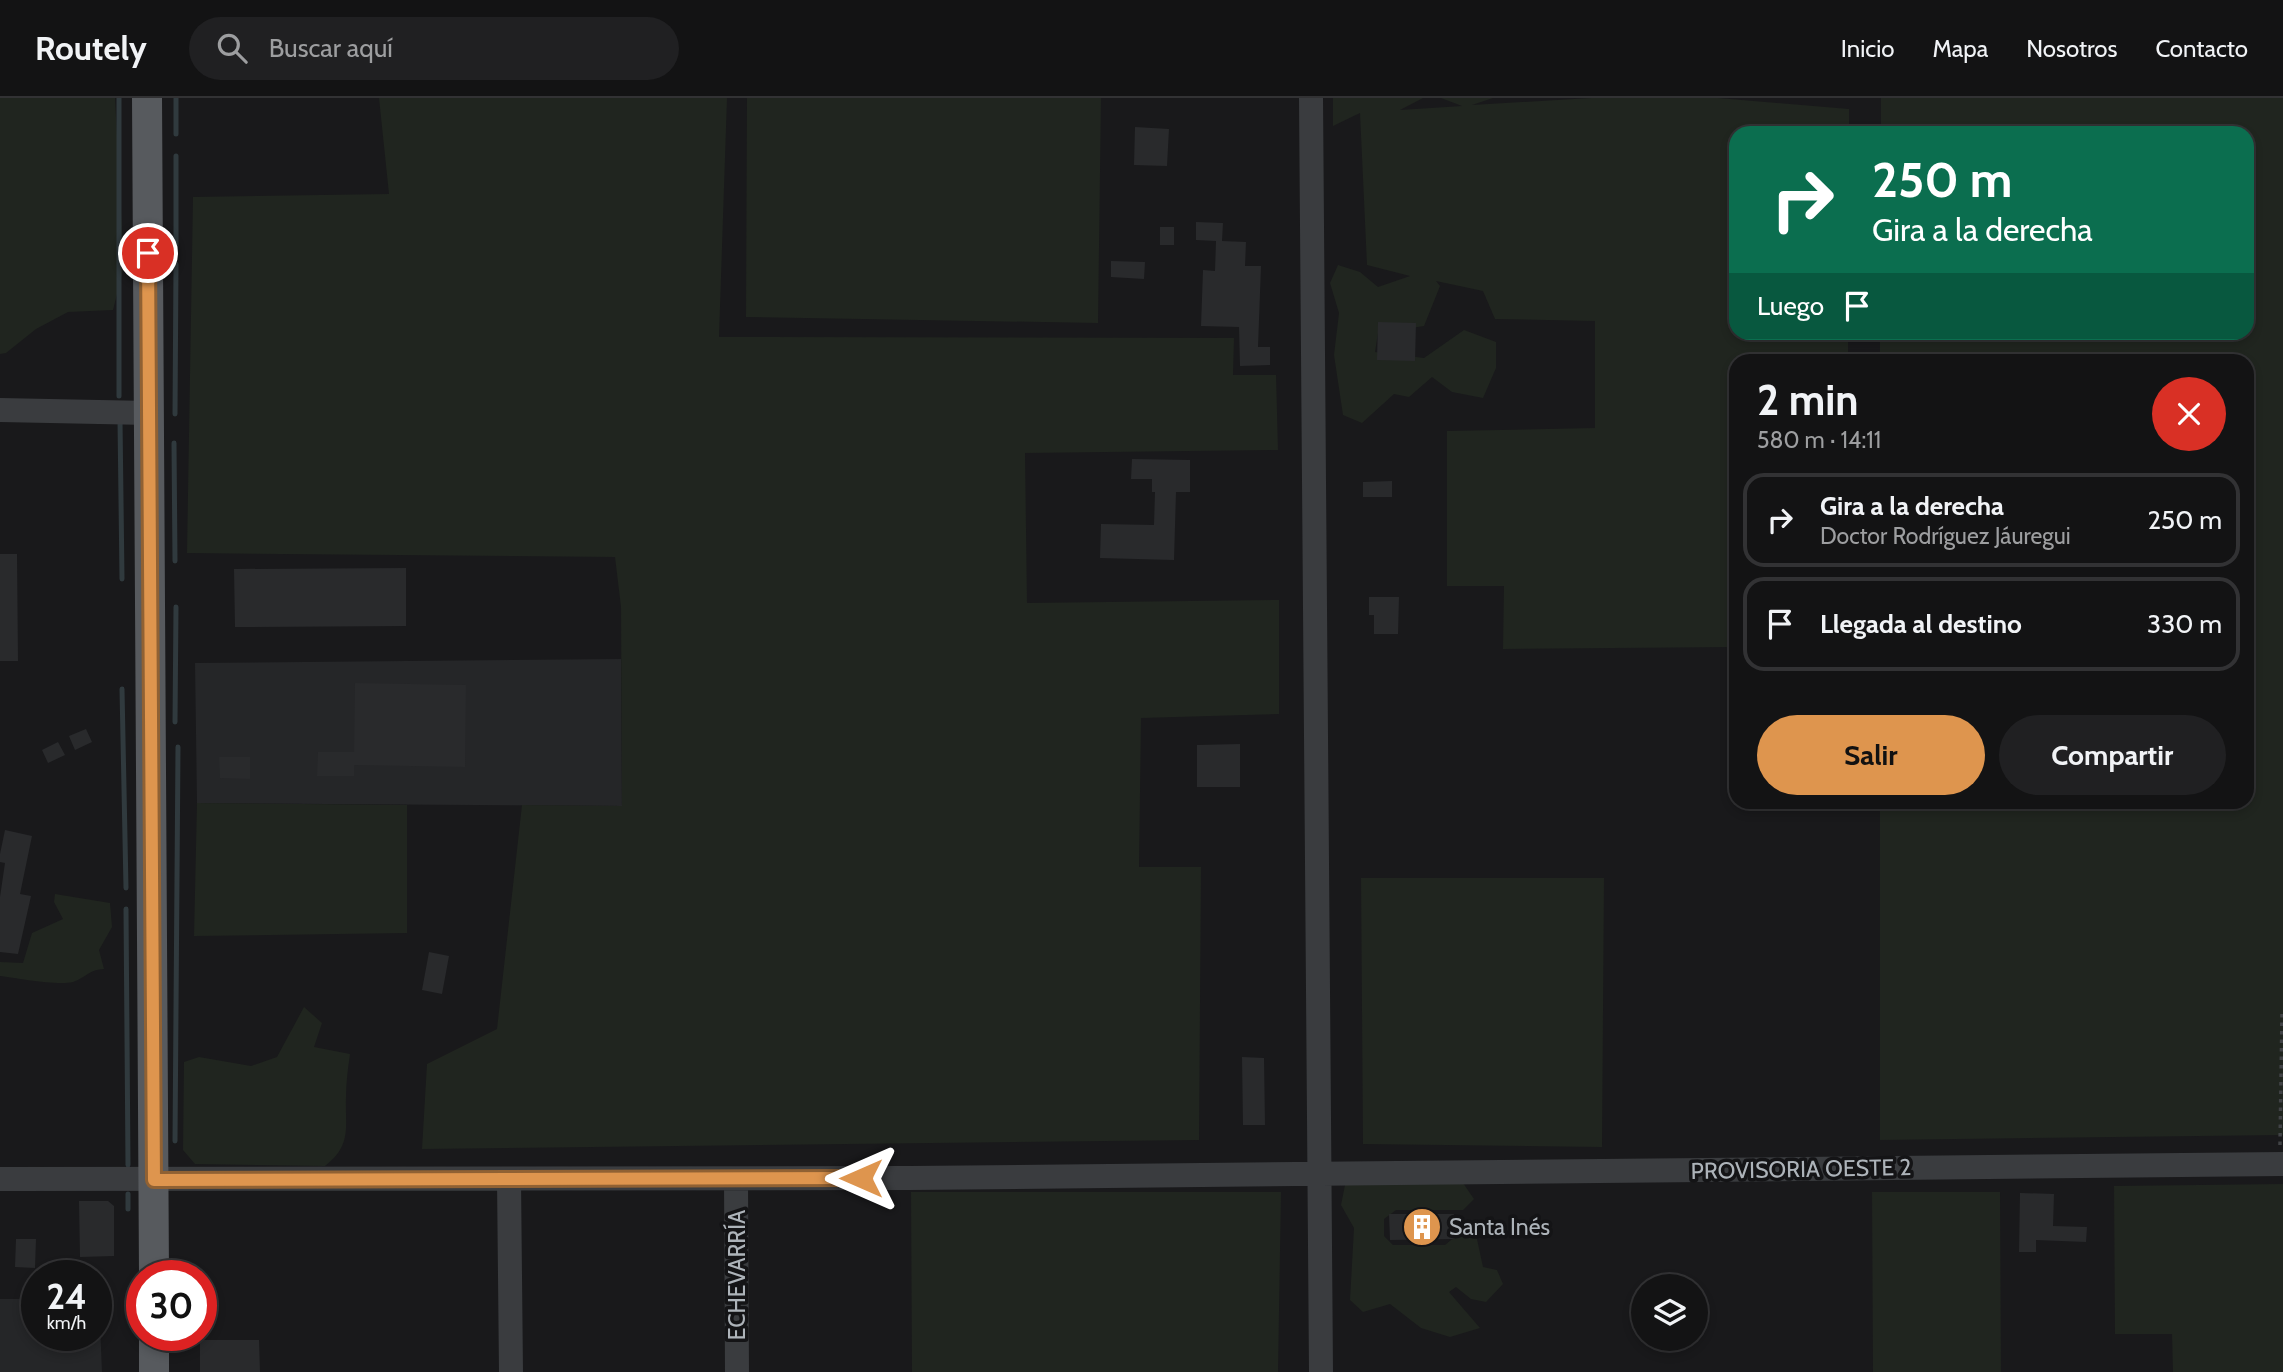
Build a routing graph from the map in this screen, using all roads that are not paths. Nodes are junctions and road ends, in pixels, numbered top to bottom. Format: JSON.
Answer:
{"nodes":[{"id":1,"x":147,"y":98,"type":"edge"},
{"id":2,"x":1311,"y":98,"type":"edge"},
{"id":3,"x":0,"y":410,"type":"edge"},
{"id":4,"x":149,"y":413,"type":"junction"},
{"id":5,"x":2281,"y":1164,"type":"edge"},
{"id":6,"x":1320,"y":1174,"type":"junction"},
{"id":7,"x":0,"y":1179,"type":"edge"},
{"id":8,"x":509,"y":1179,"type":"junction"},
{"id":9,"x":736,"y":1179,"type":"junction"},
{"id":10,"x":154,"y":1180,"type":"junction"},
{"id":11,"x":154,"y":1260,"type":"edge"},
{"id":12,"x":154,"y":1351,"type":"edge"},
{"id":13,"x":154,"y":1372,"type":"edge"},
{"id":14,"x":512,"y":1372,"type":"edge"},
{"id":15,"x":737,"y":1372,"type":"edge"},
{"id":16,"x":1321,"y":1372,"type":"edge"}],
"edges":[{"from":1,"to":4,"type":"main road"},
{"from":2,"to":6,"type":"street"},
{"from":3,"to":4,"type":"street"},
{"from":4,"to":10,"type":"main road"},
{"from":5,"to":6,"type":"street","name":"PROVISORIA OESTE 2"},
{"from":6,"to":9,"type":"street"},
{"from":6,"to":16,"type":"street"},
{"from":7,"to":10,"type":"street"},
{"from":8,"to":9,"type":"street"},
{"from":8,"to":10,"type":"street"},
{"from":8,"to":14,"type":"street"},
{"from":9,"to":15,"type":"street","name":"ECHEVARRÍA"},
{"from":10,"to":11,"type":"main road"},
{"from":12,"to":13,"type":"main road"}]}
